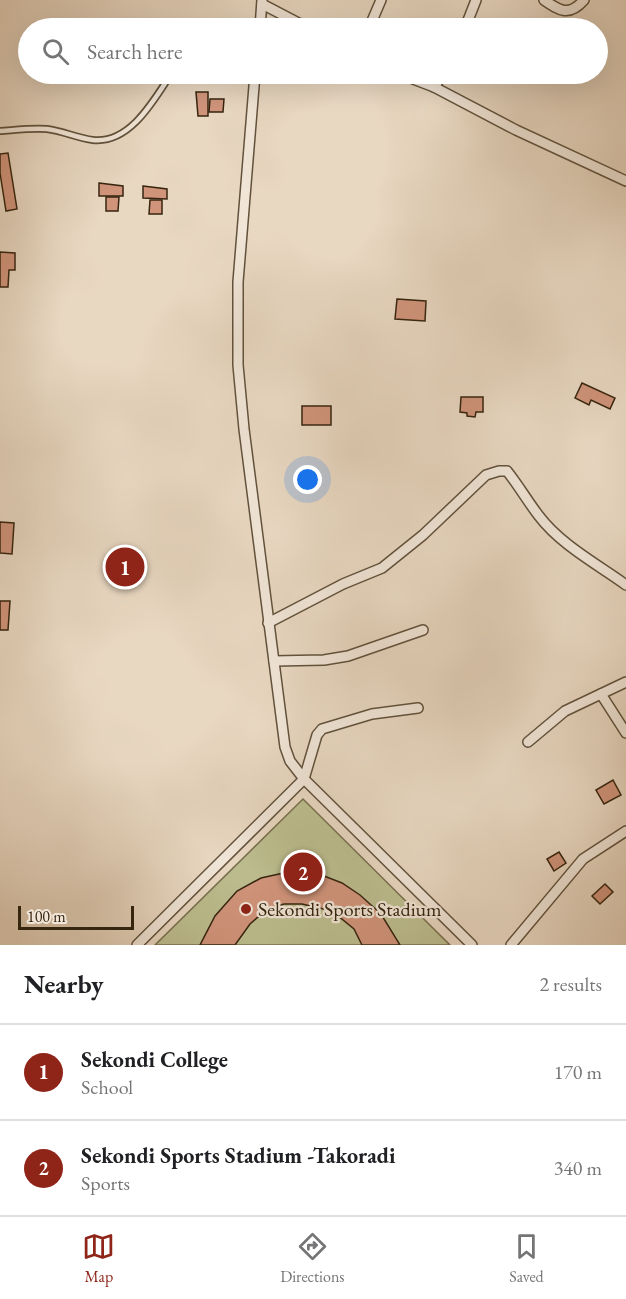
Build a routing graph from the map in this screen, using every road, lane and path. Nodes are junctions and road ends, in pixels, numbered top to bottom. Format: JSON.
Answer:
{"nodes":[{"id":1,"x":381,"y":0,"type":"edge"},
{"id":2,"x":476,"y":0,"type":"edge"},
{"id":3,"x":544,"y":0,"type":"edge"},
{"id":4,"x":584,"y":0,"type":"edge"},
{"id":5,"x":262,"y":2,"type":"edge"},
{"id":6,"x":261,"y":18,"type":"edge"},
{"id":7,"x":290,"y":18,"type":"edge"},
{"id":8,"x":373,"y":18,"type":"edge"},
{"id":9,"x":469,"y":18,"type":"edge"},
{"id":10,"x":164,"y":84,"type":"edge"},
{"id":11,"x":254,"y":84,"type":"edge"},
{"id":12,"x":426,"y":84,"type":"edge"},
{"id":13,"x":436,"y":84,"type":"edge"},
{"id":14,"x":434,"y":87,"type":"junction"},
{"id":15,"x":0,"y":131,"type":"edge"},
{"id":16,"x":626,"y":181,"type":"edge"},
{"id":17,"x":626,"y":585,"type":"edge"},
{"id":18,"x":268,"y":623,"type":"junction"},
{"id":19,"x":423,"y":630,"type":"dead end"},
{"id":20,"x":274,"y":661,"type":"junction"},
{"id":21,"x":626,"y":682,"type":"edge"},
{"id":22,"x":601,"y":694,"type":"junction"},
{"id":23,"x":418,"y":708,"type":"dead end"},
{"id":24,"x":626,"y":733,"type":"edge"},
{"id":25,"x":528,"y":742,"type":"dead end"},
{"id":26,"x":304,"y":779,"type":"junction"},
{"id":27,"x":626,"y":831,"type":"edge"},
{"id":28,"x":137,"y":945,"type":"edge"},
{"id":29,"x":472,"y":945,"type":"edge"},
{"id":30,"x":512,"y":945,"type":"edge"}],
"edges":[{"from":1,"to":8,"type":"street"},
{"from":2,"to":9,"type":"street"},
{"from":3,"to":4,"type":"street"},
{"from":5,"to":6,"type":"street"},
{"from":5,"to":7,"type":"street"},
{"from":10,"to":15,"type":"lane"},
{"from":11,"to":18,"type":"street"},
{"from":12,"to":14,"type":"street"},
{"from":13,"to":14,"type":"street"},
{"from":14,"to":16,"type":"street"},
{"from":17,"to":18,"type":"street"},
{"from":18,"to":20,"type":"street"},
{"from":19,"to":20,"type":"street"},
{"from":20,"to":26,"type":"street"},
{"from":21,"to":22,"type":"street"},
{"from":22,"to":24,"type":"street"},
{"from":22,"to":25,"type":"street"},
{"from":23,"to":26,"type":"street"},
{"from":26,"to":28,"type":"street"},
{"from":26,"to":29,"type":"street"},
{"from":27,"to":30,"type":"street"}]}
